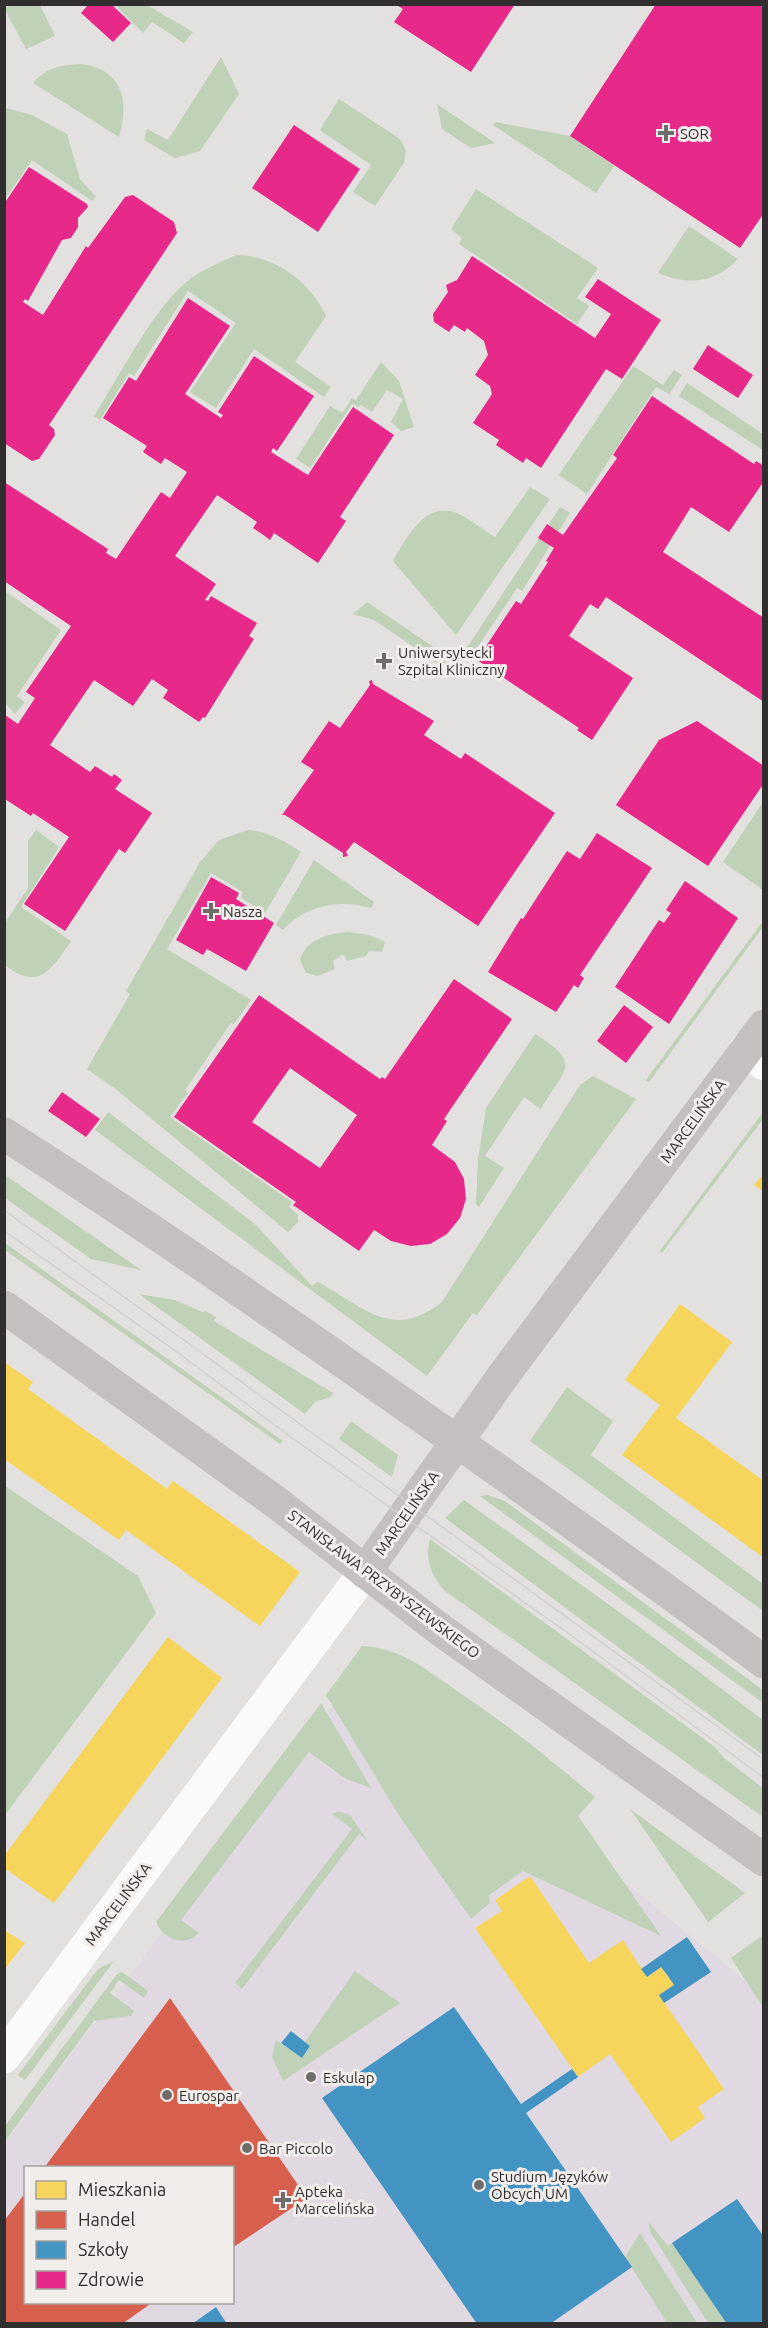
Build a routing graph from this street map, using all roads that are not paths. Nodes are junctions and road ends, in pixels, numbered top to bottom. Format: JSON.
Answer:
{"nodes":[{"id":1,"x":757,"y":1047,"type":"edge"},
{"id":2,"x":4,"y":1134,"type":"edge"},
{"id":3,"x":4,"y":1307,"type":"edge"},
{"id":4,"x":456,"y":1441,"type":"junction"},
{"id":5,"x":365,"y":1572,"type":"junction"},
{"id":6,"x":764,"y":1662,"type":"edge"},
{"id":7,"x":764,"y":1860,"type":"edge"},
{"id":8,"x":4,"y":2057,"type":"edge"}],
"edges":[{"from":1,"to":4,"type":"main road","name":"MARCELIŃSKA"},
{"from":2,"to":4,"type":"main road"},
{"from":3,"to":5,"type":"main road","name":"STANISŁAWA PRZYBYSZEWSKIEGO"},
{"from":4,"to":5,"type":"main road","name":"MARCELIŃSKA"},
{"from":4,"to":6,"type":"main road"},
{"from":5,"to":7,"type":"main road","name":"STANISŁAWA PRZYBYSZEWSKIEGO"},
{"from":5,"to":8,"type":"street","name":"MARCELIŃSKA"}]}
